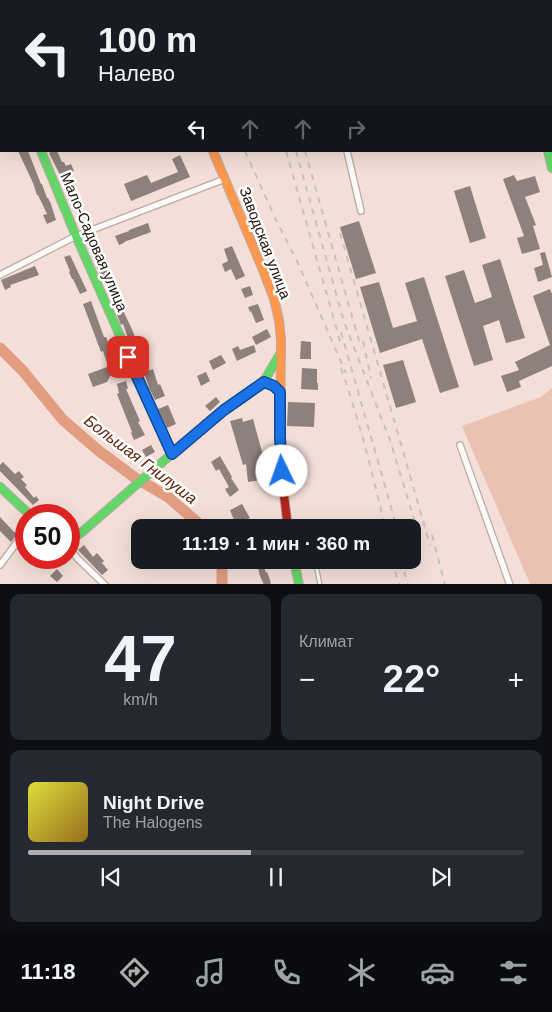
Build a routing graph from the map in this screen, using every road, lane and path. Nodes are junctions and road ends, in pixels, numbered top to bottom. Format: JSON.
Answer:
{"nodes":[{"id":1,"x":40,"y":152,"type":"edge"},
{"id":2,"x":213,"y":152,"type":"edge"},
{"id":3,"x":347,"y":152,"type":"edge"},
{"id":4,"x":548,"y":152,"type":"edge"},
{"id":5,"x":552,"y":168,"type":"edge"},
{"id":6,"x":226,"y":180,"type":"junction"},
{"id":7,"x":361,"y":211,"type":"dead end"},
{"id":8,"x":76,"y":236,"type":"junction"},
{"id":9,"x":0,"y":275,"type":"edge"},
{"id":10,"x":281,"y":351,"type":"junction"},
{"id":11,"x":264,"y":382,"type":"junction"},
{"id":12,"x":280,"y":392,"type":"junction"},
{"id":13,"x":460,"y":445,"type":"dead end"},
{"id":14,"x":172,"y":454,"type":"junction"},
{"id":15,"x":0,"y":487,"type":"edge"},
{"id":16,"x":18,"y":504,"type":"edge"},
{"id":17,"x":287,"y":519,"type":"edge"},
{"id":18,"x":80,"y":533,"type":"edge"},
{"id":19,"x":15,"y":545,"type":"edge"},
{"id":20,"x":80,"y":561,"type":"edge"},
{"id":21,"x":0,"y":565,"type":"edge"},
{"id":22,"x":296,"y":569,"type":"edge"},
{"id":23,"x":317,"y":569,"type":"edge"},
{"id":24,"x":105,"y":584,"type":"edge"},
{"id":25,"x":299,"y":584,"type":"edge"},
{"id":26,"x":320,"y":584,"type":"edge"},
{"id":27,"x":510,"y":584,"type":"edge"}],
"edges":[{"from":1,"to":8,"type":"main road","name":"Мало-Садовая улица"},
{"from":2,"to":6,"type":"main road","name":"Заводская улица"},
{"from":3,"to":7,"type":"street"},
{"from":4,"to":5,"type":"main road"},
{"from":6,"to":8,"type":"street"},
{"from":6,"to":10,"type":"main road","name":"Заводская улица"},
{"from":8,"to":9,"type":"street"},
{"from":8,"to":14,"type":"main road","name":"Мало-Садовая улица"},
{"from":10,"to":11,"type":"main road"},
{"from":10,"to":12,"type":"main road","name":"Заводская улица"},
{"from":11,"to":12,"type":"main road"},
{"from":11,"to":14,"type":"main road"},
{"from":12,"to":17,"type":"main road","name":"Заводская улица"},
{"from":13,"to":27,"type":"street"},
{"from":14,"to":18,"type":"main road"},
{"from":15,"to":16,"type":"main road"},
{"from":19,"to":21,"type":"street"},
{"from":20,"to":24,"type":"street"},
{"from":22,"to":25,"type":"main road"},
{"from":23,"to":26,"type":"lane"}]}
